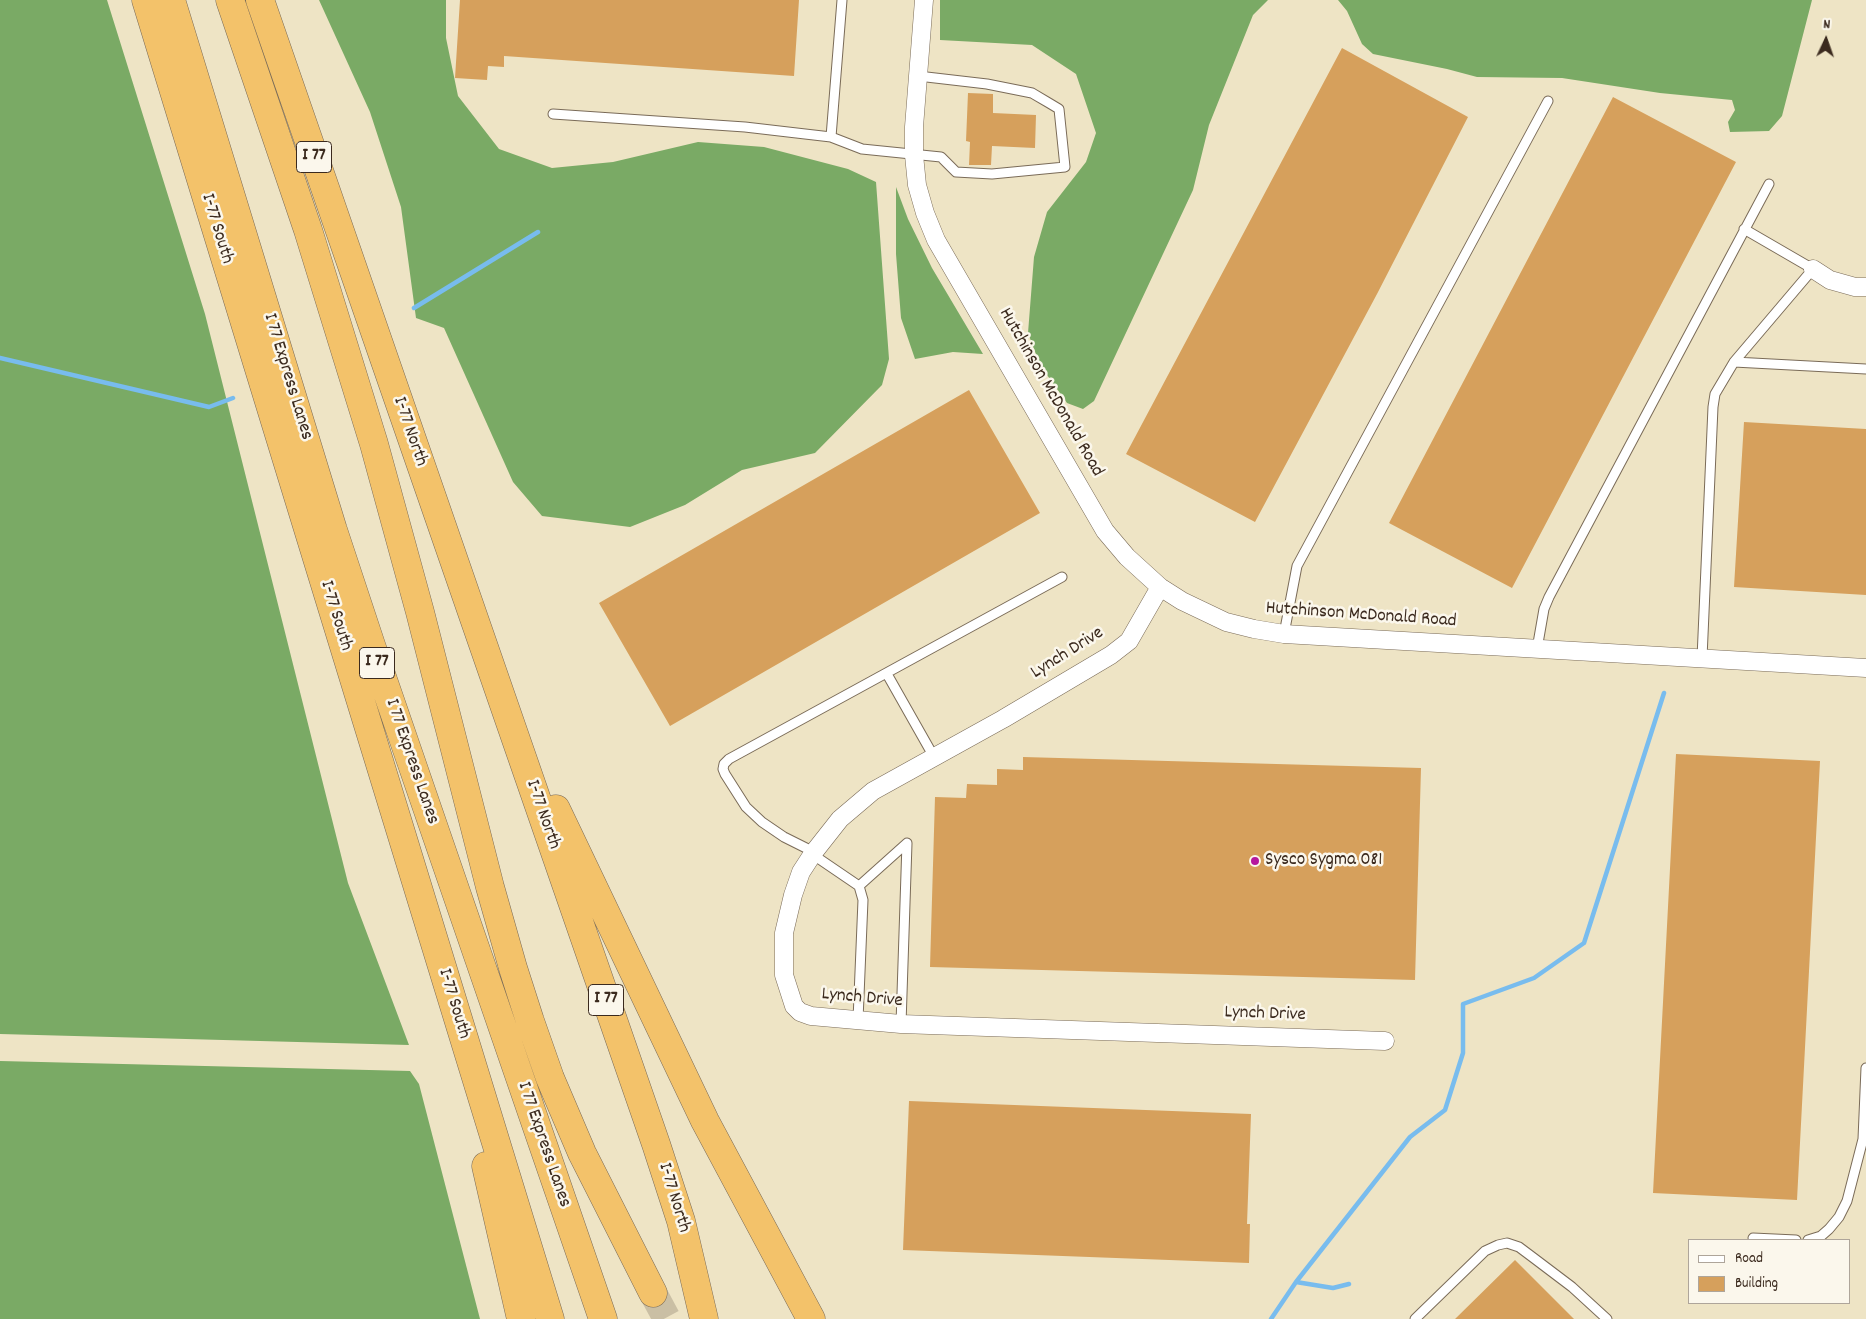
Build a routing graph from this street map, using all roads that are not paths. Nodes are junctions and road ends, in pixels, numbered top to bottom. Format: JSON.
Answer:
{"nodes":[{"id":1,"x":146,"y":0,"type":"edge"},
{"id":2,"x":171,"y":0,"type":"edge"},
{"id":3,"x":230,"y":0,"type":"edge"},
{"id":4,"x":260,"y":0,"type":"edge"},
{"id":5,"x":842,"y":0,"type":"edge"},
{"id":6,"x":924,"y":0,"type":"edge"},
{"id":7,"x":918,"y":76,"type":"junction"},
{"id":8,"x":1548,"y":101,"type":"dead end"},
{"id":9,"x":553,"y":114,"type":"dead end"},
{"id":10,"x":831,"y":137,"type":"junction"},
{"id":11,"x":914,"y":156,"type":"junction"},
{"id":12,"x":1769,"y":184,"type":"dead end"},
{"id":13,"x":1744,"y":229,"type":"junction"},
{"id":14,"x":1813,"y":269,"type":"junction"},
{"id":15,"x":1866,"y":287,"type":"edge"},
{"id":16,"x":1734,"y":362,"type":"junction"},
{"id":17,"x":1866,"y":369,"type":"edge"},
{"id":18,"x":1062,"y":577,"type":"dead end"},
{"id":19,"x":1160,"y":587,"type":"junction"},
{"id":20,"x":1284,"y":634,"type":"junction"},
{"id":21,"x":1537,"y":649,"type":"junction"},
{"id":22,"x":1702,"y":658,"type":"junction"},
{"id":23,"x":1866,"y":668,"type":"edge"},
{"id":24,"x":887,"y":674,"type":"junction"},
{"id":25,"x":497,"y":685,"type":"junction"},
{"id":26,"x":934,"y":757,"type":"junction"},
{"id":27,"x":813,"y":853,"type":"junction"},
{"id":28,"x":859,"y":886,"type":"junction"},
{"id":29,"x":432,"y":936,"type":"junction"},
{"id":30,"x":858,"y":1020,"type":"junction"},
{"id":31,"x":901,"y":1024,"type":"junction"},
{"id":32,"x":1385,"y":1041,"type":"dead end"},
{"id":33,"x":1866,"y":1068,"type":"edge"},
{"id":34,"x":1753,"y":1238,"type":"dead end"},
{"id":35,"x":1774,"y":1239,"type":"edge"},
{"id":36,"x":1811,"y":1239,"type":"edge"},
{"id":37,"x":653,"y":1292,"type":"tunnel mouth"},
{"id":38,"x":521,"y":1319,"type":"edge"},
{"id":39,"x":550,"y":1319,"type":"edge"},
{"id":40,"x":603,"y":1319,"type":"edge"},
{"id":41,"x":704,"y":1319,"type":"edge"},
{"id":42,"x":811,"y":1319,"type":"edge"},
{"id":43,"x":1415,"y":1319,"type":"edge"},
{"id":44,"x":1607,"y":1319,"type":"edge"}],
"edges":[{"from":1,"to":29,"type":"highway","name":"I-77 South","number":"I 77"},
{"from":2,"to":40,"type":"highway","name":"I 77 Express Lanes","number":"I 77"},
{"from":3,"to":37,"type":"highway","name":"I 77 Express Lanes","number":"I 77"},
{"from":4,"to":25,"type":"highway","name":"I-77 North","number":"I 77"},
{"from":5,"to":10,"type":"lane"},
{"from":6,"to":7,"type":"street","name":"Hutchinson McDonald Road"},
{"from":7,"to":11,"type":"street","name":"Hutchinson McDonald Road"},
{"from":7,"to":11,"type":"lane"},
{"from":8,"to":20,"type":"lane"},
{"from":9,"to":10,"type":"lane"},
{"from":10,"to":11,"type":"lane"},
{"from":11,"to":19,"type":"street","name":"Hutchinson McDonald Road"},
{"from":12,"to":13,"type":"lane"},
{"from":13,"to":14,"type":"lane"},
{"from":13,"to":21,"type":"lane"},
{"from":14,"to":15,"type":"street"},
{"from":14,"to":16,"type":"lane"},
{"from":16,"to":17,"type":"lane"},
{"from":16,"to":22,"type":"lane"},
{"from":18,"to":24,"type":"lane"},
{"from":19,"to":20,"type":"street","name":"Hutchinson McDonald Road"},
{"from":19,"to":26,"type":"street","name":"Lynch Drive"},
{"from":20,"to":21,"type":"street","name":"Hutchinson McDonald Road"},
{"from":21,"to":22,"type":"street","name":"Hutchinson McDonald Road"},
{"from":22,"to":23,"type":"street","name":"Hutchinson McDonald Road"},
{"from":24,"to":26,"type":"lane"},
{"from":24,"to":27,"type":"lane"},
{"from":25,"to":41,"type":"highway","name":"I-77 North","number":"I 77"},
{"from":25,"to":42,"type":"highway"},
{"from":26,"to":27,"type":"street","name":"Lynch Drive"},
{"from":27,"to":28,"type":"lane"},
{"from":27,"to":30,"type":"street","name":"Lynch Drive"},
{"from":28,"to":30,"type":"lane"},
{"from":28,"to":31,"type":"lane"},
{"from":29,"to":38,"type":"highway"},
{"from":29,"to":39,"type":"highway","name":"I-77 South","number":"I 77"},
{"from":30,"to":31,"type":"street","name":"Lynch Drive"},
{"from":31,"to":32,"type":"street","name":"Lynch Drive"},
{"from":33,"to":36,"type":"lane"},
{"from":34,"to":35,"type":"lane"},
{"from":43,"to":44,"type":"lane"}]}
